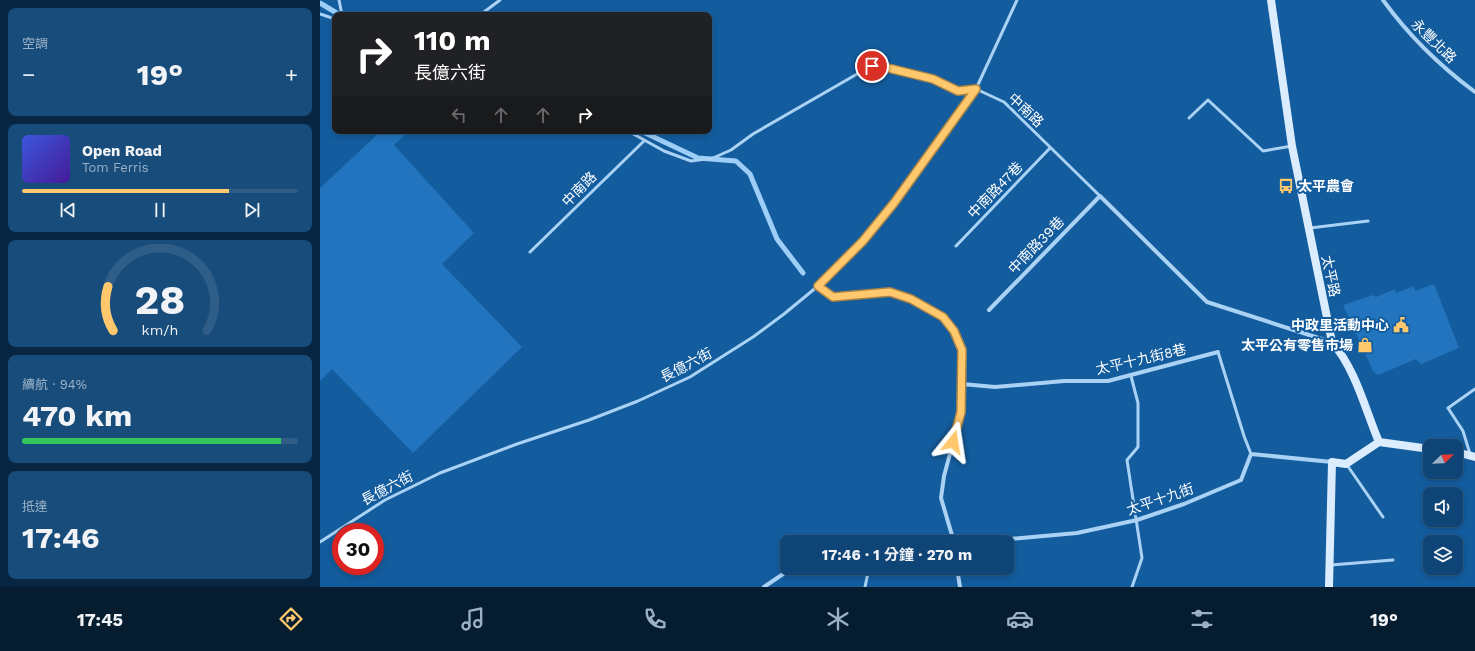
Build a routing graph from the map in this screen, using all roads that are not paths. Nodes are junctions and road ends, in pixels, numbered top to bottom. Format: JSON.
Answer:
{"nodes":[{"id":1,"x":500,"y":0,"type":"edge"},
{"id":2,"x":1017,"y":0,"type":"edge"},
{"id":3,"x":1271,"y":0,"type":"edge"},
{"id":4,"x":1384,"y":0,"type":"edge"},
{"id":5,"x":339,"y":1,"type":"edge"},
{"id":6,"x":341,"y":12,"type":"edge"},
{"id":7,"x":484,"y":12,"type":"edge"},
{"id":8,"x":320,"y":14,"type":"edge"},
{"id":9,"x":332,"y":18,"type":"edge"},
{"id":10,"x":976,"y":89,"type":"junction"},
{"id":11,"x":1475,"y":92,"type":"edge"},
{"id":12,"x":1189,"y":118,"type":"dead end"},
{"id":13,"x":633,"y":134,"type":"edge"},
{"id":14,"x":644,"y":141,"type":"junction"},
{"id":15,"x":1292,"y":146,"type":"junction"},
{"id":16,"x":1050,"y":148,"type":"junction"},
{"id":17,"x":1100,"y":196,"type":"junction"},
{"id":18,"x":1368,"y":221,"type":"dead end"},
{"id":19,"x":1308,"y":228,"type":"junction"},
{"id":20,"x":956,"y":246,"type":"dead end"},
{"id":21,"x":530,"y":252,"type":"dead end"},
{"id":22,"x":818,"y":286,"type":"junction"},
{"id":23,"x":989,"y":310,"type":"dead end"},
{"id":24,"x":1332,"y":342,"type":"junction"},
{"id":25,"x":1218,"y":352,"type":"joint"},
{"id":26,"x":1131,"y":376,"type":"junction"},
{"id":27,"x":962,"y":384,"type":"junction"},
{"id":28,"x":1475,"y":389,"type":"edge"},
{"id":29,"x":1379,"y":442,"type":"junction"},
{"id":30,"x":1423,"y":448,"type":"edge"},
{"id":31,"x":1251,"y":454,"type":"junction"},
{"id":32,"x":1463,"y":454,"type":"edge"},
{"id":33,"x":1473,"y":456,"type":"edge"},
{"id":34,"x":1332,"y":462,"type":"junction"},
{"id":35,"x":1346,"y":464,"type":"junction"},
{"id":36,"x":1383,"y":517,"type":"dead end"},
{"id":37,"x":1137,"y":520,"type":"junction"},
{"id":38,"x":952,"y":535,"type":"edge"},
{"id":39,"x":1014,"y":539,"type":"edge"},
{"id":40,"x":320,"y":542,"type":"edge"},
{"id":41,"x":1393,"y":560,"type":"dead end"},
{"id":42,"x":1330,"y":565,"type":"junction"},
{"id":43,"x":782,"y":575,"type":"edge"},
{"id":44,"x":867,"y":575,"type":"edge"},
{"id":45,"x":958,"y":575,"type":"edge"},
{"id":46,"x":764,"y":587,"type":"edge"},
{"id":47,"x":864,"y":587,"type":"edge"},
{"id":48,"x":960,"y":587,"type":"edge"},
{"id":49,"x":1132,"y":587,"type":"edge"},
{"id":50,"x":1329,"y":587,"type":"edge"}],
"edges":[{"from":1,"to":7,"type":"lane"},
{"from":2,"to":10,"type":"lane","name":"長億六街"},
{"from":3,"to":15,"type":"street","name":"太平路"},
{"from":4,"to":11,"type":"street","name":"永豐北路"},
{"from":5,"to":6,"type":"lane"},
{"from":8,"to":9,"type":"lane"},
{"from":10,"to":14,"type":"lane","name":"中南路"},
{"from":10,"to":16,"type":"lane","name":"中南路"},
{"from":10,"to":22,"type":"lane","name":"長億六街"},
{"from":12,"to":15,"type":"lane"},
{"from":13,"to":14,"type":"lane","name":"中南路"},
{"from":14,"to":21,"type":"lane","name":"中南路"},
{"from":15,"to":19,"type":"street","name":"太平路"},
{"from":16,"to":17,"type":"lane","name":"中南路"},
{"from":16,"to":20,"type":"lane","name":"中南路47巷"},
{"from":17,"to":23,"type":"street","name":"中南路39巷"},
{"from":17,"to":24,"type":"street","name":"中南路"},
{"from":18,"to":19,"type":"lane"},
{"from":19,"to":24,"type":"street","name":"太平路"},
{"from":22,"to":27,"type":"lane"},
{"from":22,"to":40,"type":"lane","name":"長億六街"},
{"from":24,"to":29,"type":"street","name":"太平路"},
{"from":25,"to":26,"type":"street","name":"太平十九街8巷"},
{"from":25,"to":31,"type":"lane","name":"太平十九街8巷"},
{"from":26,"to":27,"type":"street","name":"太平十九街8巷"},
{"from":26,"to":37,"type":"lane"},
{"from":27,"to":38,"type":"street"},
{"from":28,"to":33,"type":"lane"},
{"from":29,"to":30,"type":"street"},
{"from":29,"to":35,"type":"street"},
{"from":31,"to":34,"type":"street"},
{"from":31,"to":37,"type":"street","name":"太平十九街"},
{"from":32,"to":33,"type":"street"},
{"from":34,"to":35,"type":"street"},
{"from":34,"to":42,"type":"street"},
{"from":35,"to":36,"type":"lane"},
{"from":37,"to":39,"type":"street","name":"太平十九街"},
{"from":37,"to":49,"type":"lane"},
{"from":41,"to":42,"type":"lane"},
{"from":42,"to":50,"type":"street"},
{"from":43,"to":46,"type":"street"},
{"from":44,"to":47,"type":"lane"},
{"from":45,"to":48,"type":"street"}]}
